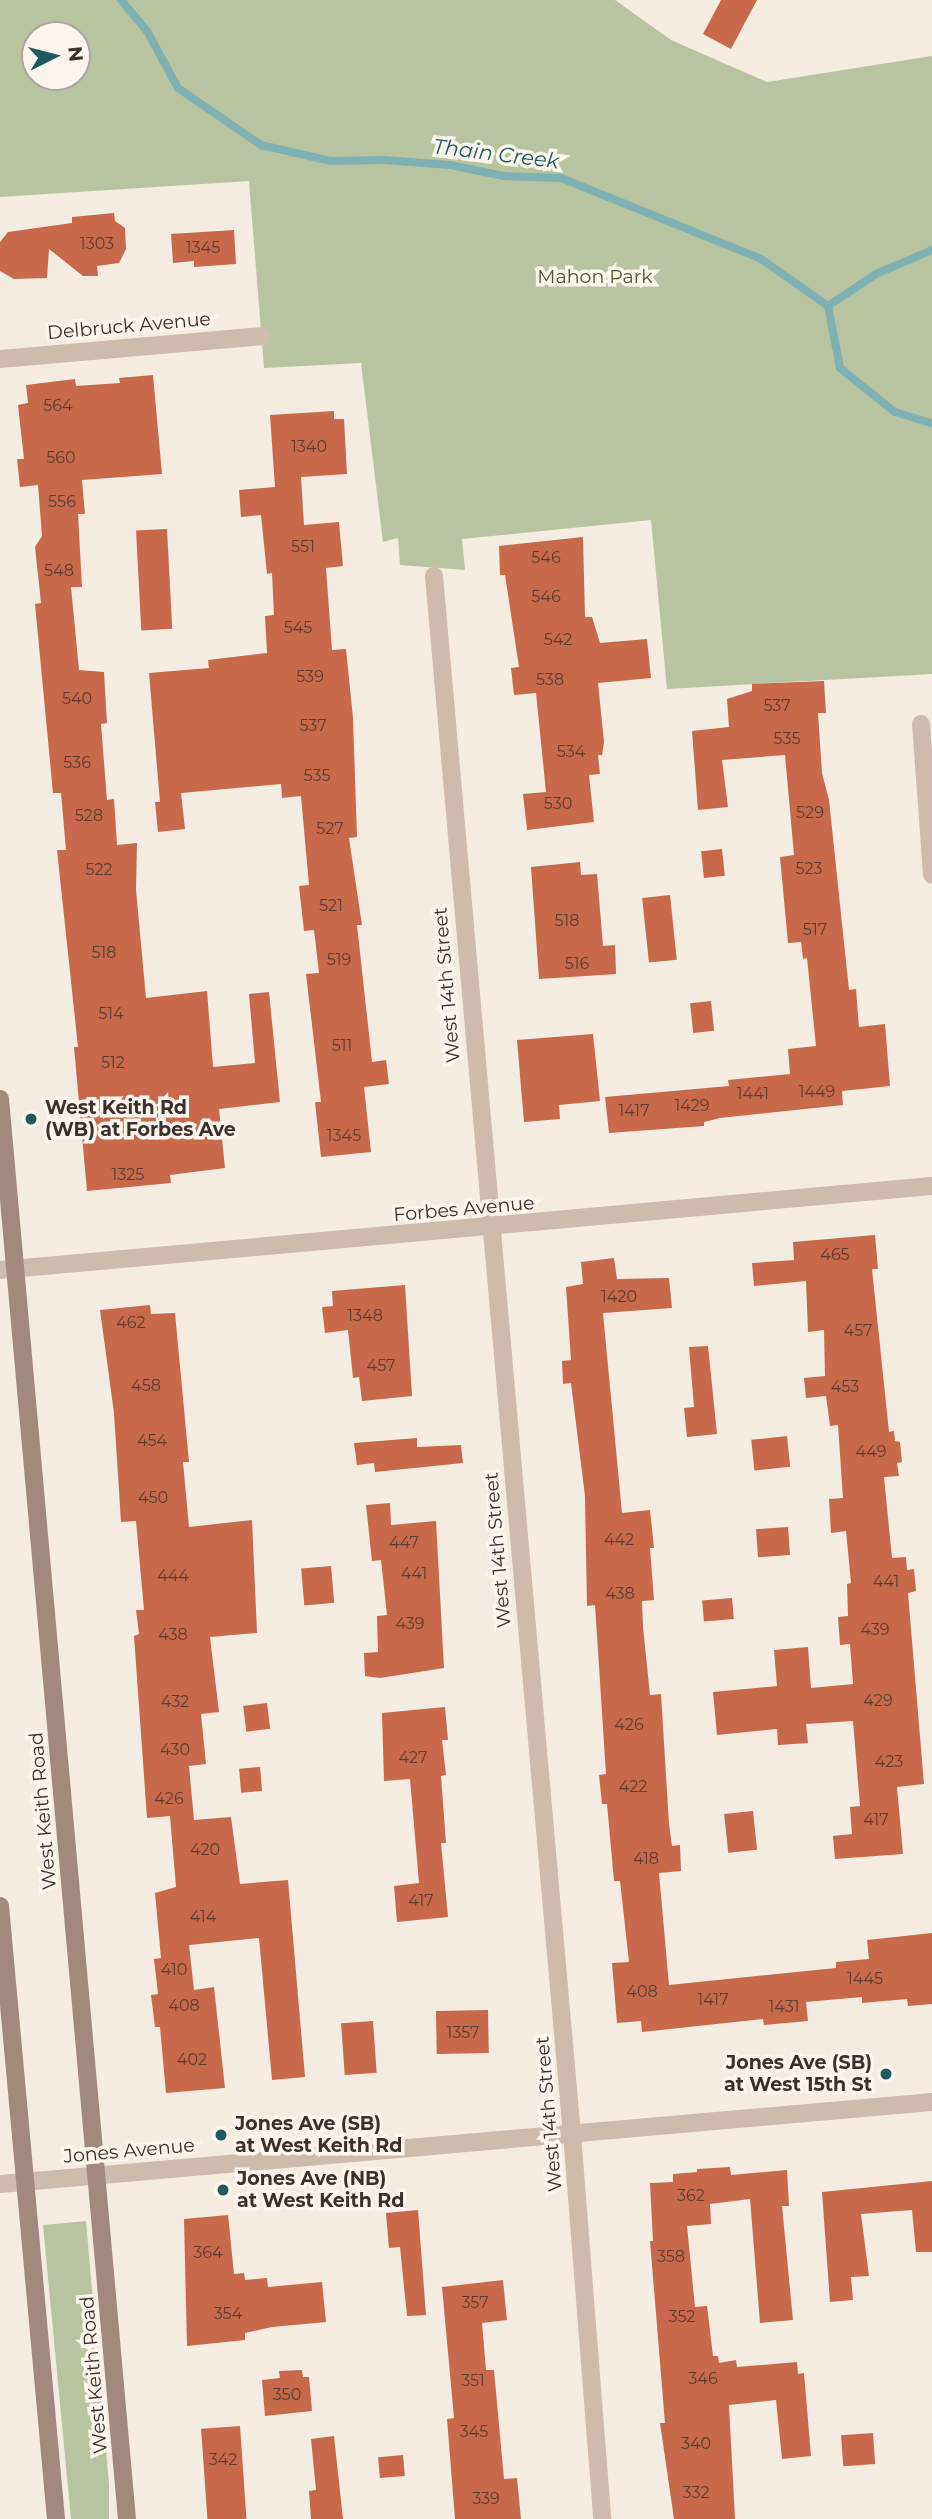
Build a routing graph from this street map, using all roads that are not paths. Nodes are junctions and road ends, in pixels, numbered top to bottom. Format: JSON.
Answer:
{"nodes":[{"id":1,"x":261,"y":336,"type":"dead end"},
{"id":2,"x":0,"y":359,"type":"edge"},
{"id":3,"x":434,"y":576,"type":"dead end"},
{"id":4,"x":921,"y":724,"type":"dead end"},
{"id":5,"x":932,"y":875,"type":"edge"},
{"id":6,"x":0,"y":1099,"type":"edge"},
{"id":7,"x":932,"y":1186,"type":"edge"},
{"id":8,"x":490,"y":1228,"type":"junction"},
{"id":9,"x":7,"y":1270,"type":"edge"},
{"id":10,"x":0,"y":1906,"type":"edge"},
{"id":11,"x":932,"y":2102,"type":"edge"},
{"id":12,"x":572,"y":2134,"type":"junction"},
{"id":13,"x":97,"y":2175,"type":"junction"},
{"id":14,"x":24,"y":2181,"type":"junction"},
{"id":15,"x":0,"y":2184,"type":"edge"},
{"id":16,"x":56,"y":2519,"type":"edge"},
{"id":17,"x":127,"y":2519,"type":"edge"},
{"id":18,"x":602,"y":2519,"type":"edge"}],
"edges":[{"from":1,"to":2,"type":"street","name":"Delbruck Avenue"},
{"from":3,"to":8,"type":"street","name":"West 14th Street"},
{"from":4,"to":5,"type":"street"},
{"from":6,"to":9,"type":"main road","name":"West Keith Road"},
{"from":7,"to":8,"type":"street","name":"Forbes Avenue"},
{"from":8,"to":9,"type":"street","name":"Forbes Avenue"},
{"from":8,"to":12,"type":"street","name":"West 14th Street"},
{"from":9,"to":13,"type":"main road","name":"West Keith Road"},
{"from":10,"to":14,"type":"main road"},
{"from":11,"to":12,"type":"street","name":"Jones Avenue"},
{"from":12,"to":13,"type":"street","name":"Jones Avenue"},
{"from":12,"to":18,"type":"street","name":"West 14th Street"},
{"from":13,"to":14,"type":"street","name":"Jones Avenue"},
{"from":13,"to":17,"type":"main road","name":"West Keith Road"},
{"from":14,"to":15,"type":"street","name":"Jones Avenue"},
{"from":14,"to":16,"type":"main road"}]}
